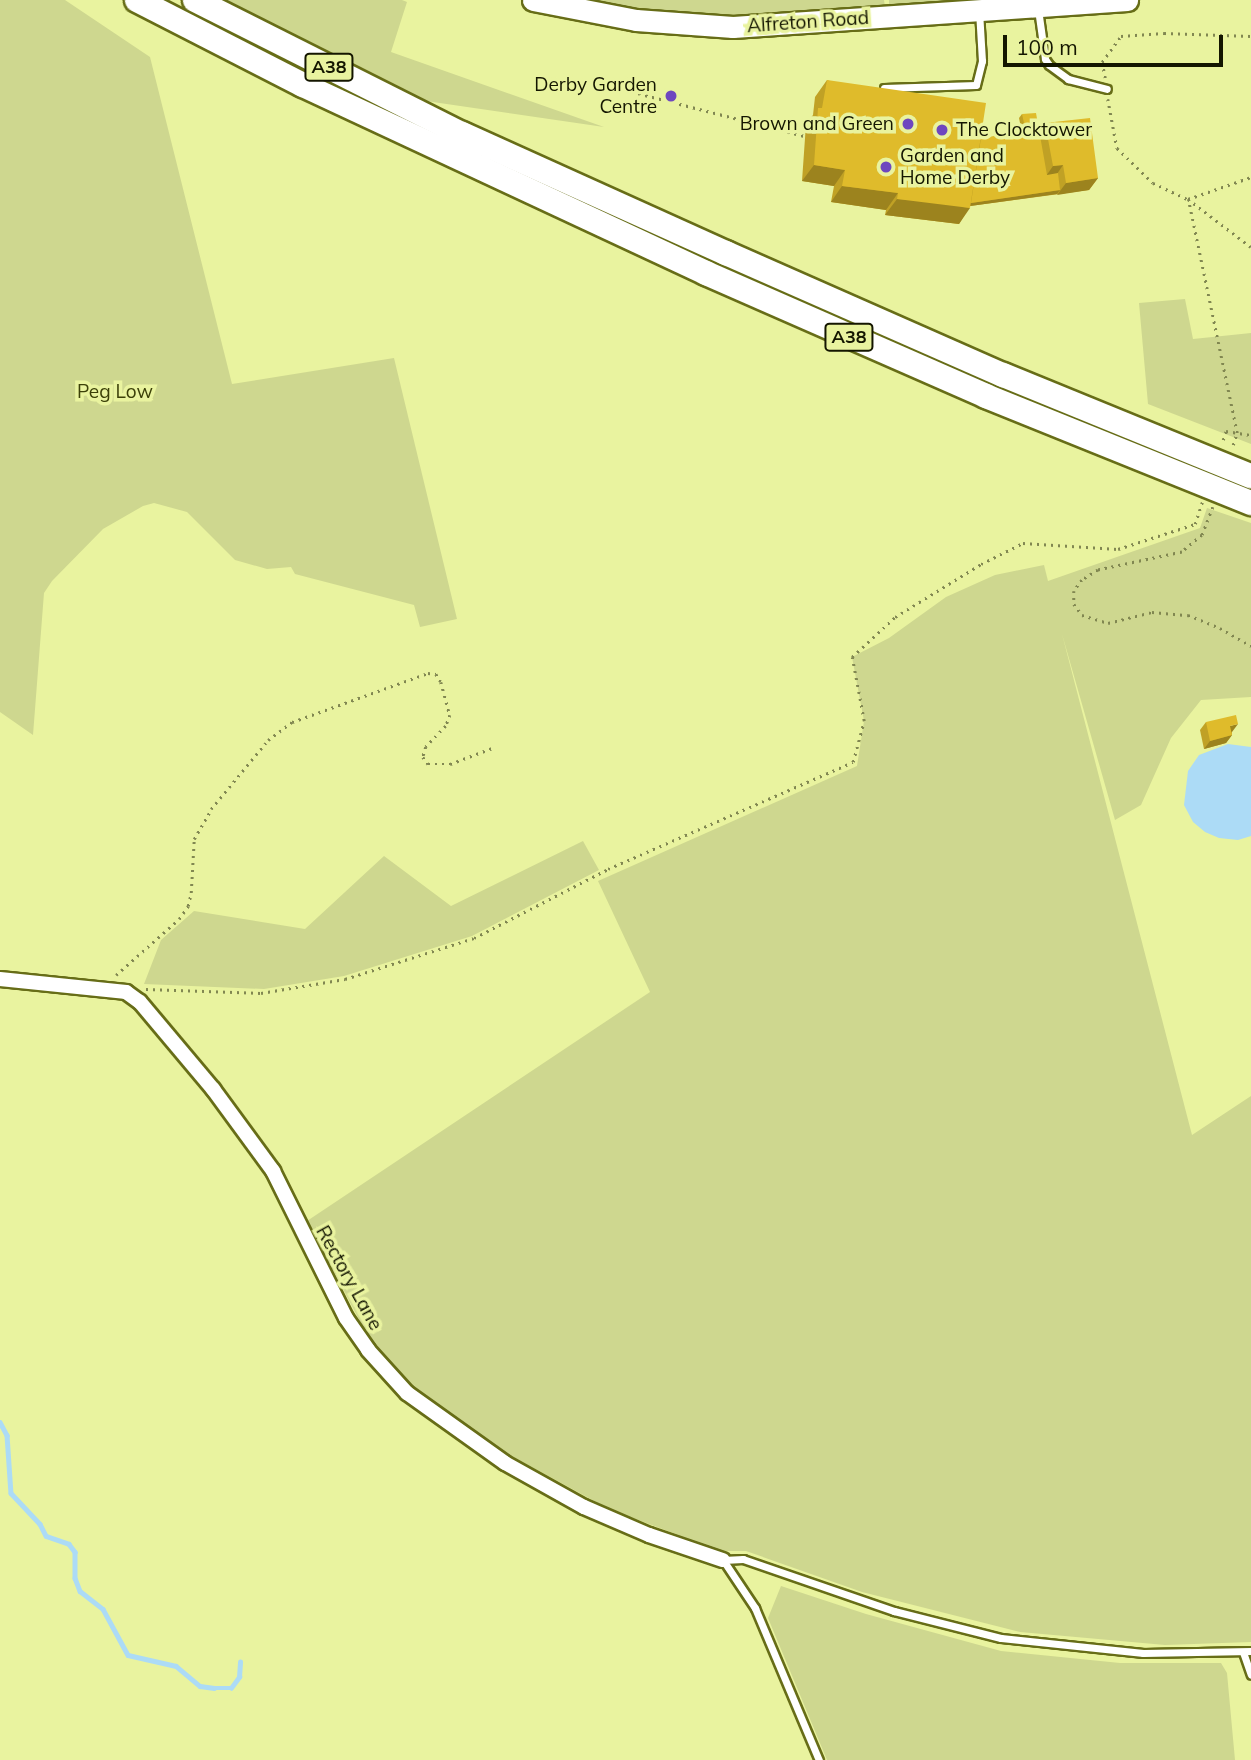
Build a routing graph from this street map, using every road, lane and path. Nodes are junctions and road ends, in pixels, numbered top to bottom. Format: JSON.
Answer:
{"nodes":[{"id":1,"x":118,"y":0,"type":"edge"},
{"id":2,"x":137,"y":0,"type":"edge"},
{"id":3,"x":195,"y":0,"type":"edge"},
{"id":4,"x":533,"y":0,"type":"edge"},
{"id":5,"x":1127,"y":0,"type":"edge"},
{"id":6,"x":1038,"y":6,"type":"junction"},
{"id":7,"x":978,"y":10,"type":"junction"},
{"id":8,"x":178,"y":23,"type":"junction"},
{"id":9,"x":1251,"y":36,"type":"edge"},
{"id":10,"x":598,"y":83,"type":"dead end"},
{"id":11,"x":884,"y":88,"type":"edge"},
{"id":12,"x":1107,"y":89,"type":"junction"},
{"id":13,"x":804,"y":136,"type":"dead end"},
{"id":14,"x":1251,"y":177,"type":"edge"},
{"id":15,"x":1188,"y":199,"type":"junction"},
{"id":16,"x":1251,"y":247,"type":"edge"},
{"id":17,"x":1237,"y":433,"type":"junction"},
{"id":18,"x":1251,"y":435,"type":"edge"},
{"id":19,"x":1223,"y":440,"type":"dead end"},
{"id":20,"x":1233,"y":445,"type":"dead end"},
{"id":21,"x":1251,"y":476,"type":"edge"},
{"id":22,"x":1206,"y":491,"type":"dead end"},
{"id":23,"x":1251,"y":503,"type":"edge"},
{"id":24,"x":1213,"y":508,"type":"dead end"},
{"id":25,"x":1251,"y":646,"type":"edge"},
{"id":26,"x":495,"y":747,"type":"dead end"},
{"id":27,"x":0,"y":979,"type":"edge"},
{"id":28,"x":101,"y":990,"type":"junction"},
{"id":29,"x":125,"y":992,"type":"junction"},
{"id":30,"x":723,"y":1560,"type":"junction"},
{"id":31,"x":1247,"y":1651,"type":"edge"},
{"id":32,"x":1251,"y":1675,"type":"edge"},
{"id":33,"x":819,"y":1760,"type":"edge"}],
"edges":[{"from":1,"to":8,"type":"highway"},
{"from":2,"to":8,"type":"highway","number":"A38"},
{"from":3,"to":21,"type":"highway","number":"A38"},
{"from":4,"to":7,"type":"main road","name":"Alfreton Road"},
{"from":5,"to":6,"type":"main road","name":"Alfreton Road"},
{"from":6,"to":7,"type":"main road","name":"Alfreton Road"},
{"from":6,"to":12,"type":"lane"},
{"from":7,"to":11,"type":"lane"},
{"from":8,"to":23,"type":"highway","number":"A38"},
{"from":9,"to":12,"type":"path"},
{"from":10,"to":13,"type":"path"},
{"from":12,"to":15,"type":"path"},
{"from":14,"to":15,"type":"path"},
{"from":15,"to":16,"type":"path"},
{"from":15,"to":17,"type":"path"},
{"from":17,"to":18,"type":"path"},
{"from":17,"to":19,"type":"path"},
{"from":17,"to":20,"type":"path"},
{"from":22,"to":29,"type":"path"},
{"from":24,"to":25,"type":"path"},
{"from":26,"to":28,"type":"path"},
{"from":27,"to":28,"type":"street"},
{"from":28,"to":29,"type":"street"},
{"from":29,"to":30,"type":"street","name":"Rectory Lane"},
{"from":30,"to":31,"type":"lane"},
{"from":30,"to":33,"type":"lane"},
{"from":31,"to":32,"type":"lane"}]}
